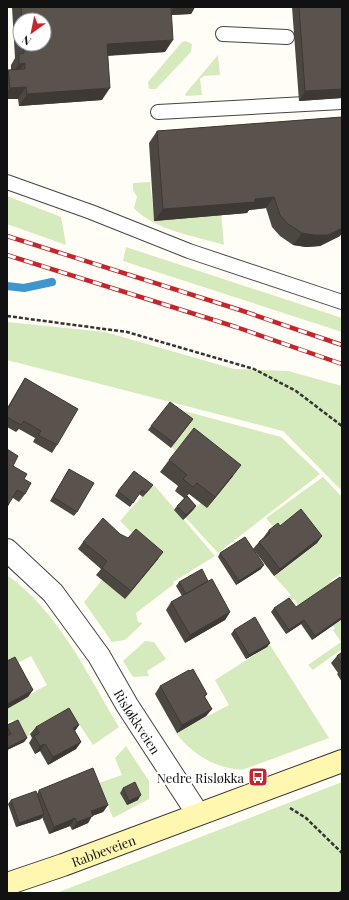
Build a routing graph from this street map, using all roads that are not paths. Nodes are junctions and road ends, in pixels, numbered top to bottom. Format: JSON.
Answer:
{"nodes":[{"id":1,"x":223,"y":34,"type":"dead end"},
{"id":2,"x":287,"y":37,"type":"dead end"},
{"id":3,"x":342,"y":102,"type":"edge"},
{"id":4,"x":158,"y":112,"type":"dead end"},
{"id":5,"x":7,"y":182,"type":"edge"},
{"id":6,"x":342,"y":302,"type":"edge"},
{"id":7,"x":7,"y":550,"type":"edge"},
{"id":8,"x":342,"y":761,"type":"edge"},
{"id":9,"x":198,"y":814,"type":"junction"},
{"id":10,"x":7,"y":884,"type":"edge"}],
"edges":[{"from":1,"to":2,"type":"lane"},
{"from":3,"to":4,"type":"lane"},
{"from":5,"to":6,"type":"lane"},
{"from":7,"to":9,"type":"street","name":"Risløkkveien"},
{"from":8,"to":9,"type":"street"},
{"from":9,"to":10,"type":"street","name":"Rabbeveien"}]}
